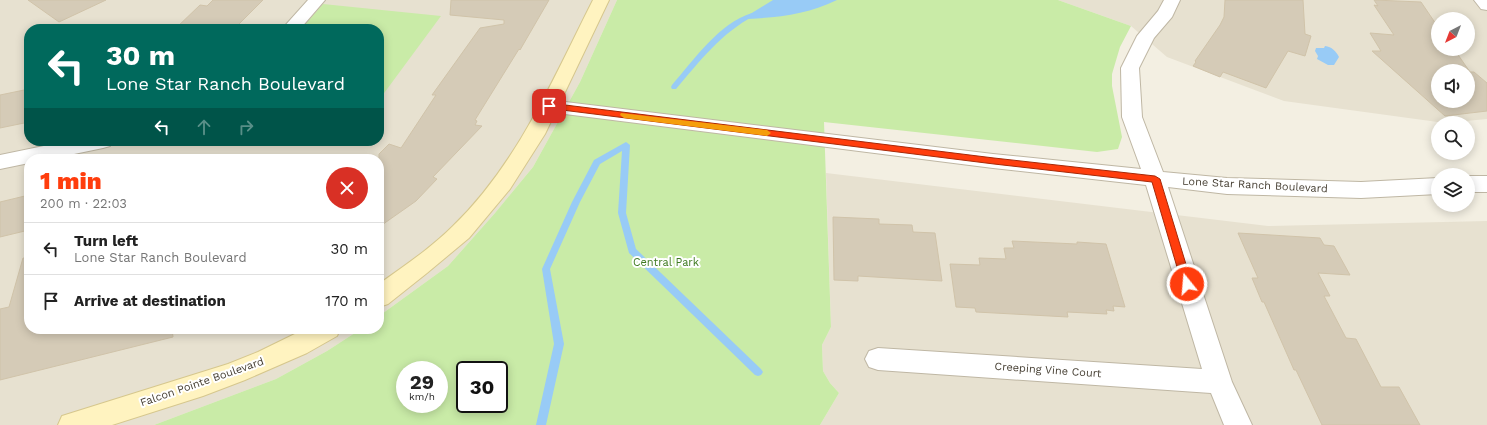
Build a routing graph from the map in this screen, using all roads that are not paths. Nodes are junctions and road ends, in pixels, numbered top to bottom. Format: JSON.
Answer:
{"nodes":[{"id":1,"x":317,"y":0,"type":"edge"},
{"id":2,"x":601,"y":0,"type":"edge"},
{"id":3,"x":1172,"y":0,"type":"edge"},
{"id":4,"x":1482,"y":0,"type":"edge"},
{"id":5,"x":1487,"y":5,"type":"edge"},
{"id":6,"x":295,"y":24,"type":"edge"},
{"id":7,"x":549,"y":106,"type":"junction"},
{"id":8,"x":78,"y":146,"type":"edge"},
{"id":9,"x":39,"y":154,"type":"edge"},
{"id":10,"x":24,"y":157,"type":"edge"},
{"id":11,"x":0,"y":162,"type":"edge"},
{"id":12,"x":1155,"y":179,"type":"junction"},
{"id":13,"x":1475,"y":184,"type":"edge"},
{"id":14,"x":1487,"y":184,"type":"edge"},
{"id":15,"x":1431,"y":186,"type":"edge"},
{"id":16,"x":384,"y":293,"type":"edge"},
{"id":17,"x":318,"y":334,"type":"edge"},
{"id":18,"x":878,"y":359,"type":"dead end"},
{"id":19,"x":1219,"y":382,"type":"junction"},
{"id":20,"x":72,"y":425,"type":"edge"},
{"id":21,"x":1238,"y":425,"type":"edge"}],
"edges":[{"from":1,"to":6,"type":"street"},
{"from":2,"to":7,"type":"street"},
{"from":3,"to":12,"type":"street"},
{"from":4,"to":5,"type":"street"},
{"from":7,"to":12,"type":"street","name":"Lone Star Ranch Boulevard"},
{"from":7,"to":16,"type":"street"},
{"from":8,"to":9,"type":"street"},
{"from":10,"to":11,"type":"street"},
{"from":12,"to":15,"type":"street","name":"Lone Star Ranch Boulevard"},
{"from":12,"to":19,"type":"street"},
{"from":13,"to":14,"type":"street"},
{"from":17,"to":20,"type":"street","name":"Falcon Pointe Boulevard"},
{"from":18,"to":19,"type":"street","name":"Creeping Vine Court"},
{"from":19,"to":21,"type":"street"}]}
